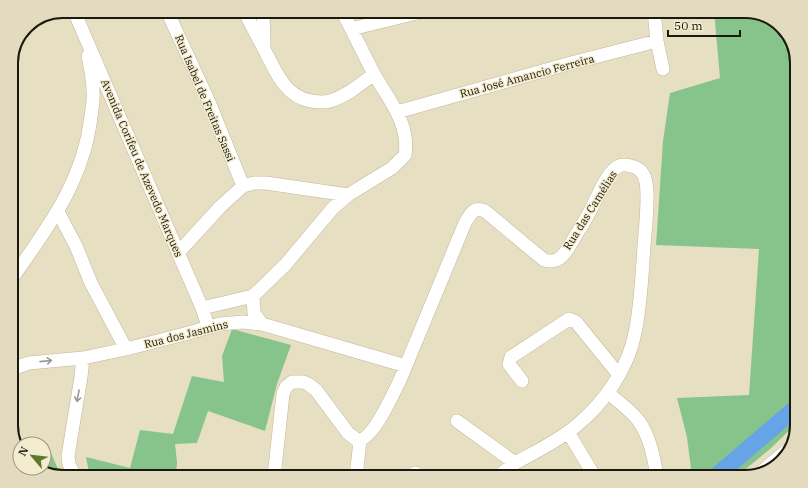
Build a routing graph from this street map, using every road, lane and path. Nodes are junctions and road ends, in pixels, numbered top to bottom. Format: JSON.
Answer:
{"nodes":[{"id":1,"x":77,"y":18,"type":"edge"},
{"id":2,"x":170,"y":18,"type":"edge"},
{"id":3,"x":248,"y":18,"type":"edge"},
{"id":4,"x":263,"y":18,"type":"edge"},
{"id":5,"x":346,"y":18,"type":"edge"},
{"id":6,"x":397,"y":18,"type":"edge"},
{"id":7,"x":655,"y":18,"type":"edge"},
{"id":8,"x":352,"y":29,"type":"junction"},
{"id":9,"x":86,"y":39,"type":"junction"},
{"id":10,"x":657,"y":41,"type":"junction"},
{"id":11,"x":264,"y":48,"type":"junction"},
{"id":12,"x":663,"y":69,"type":"dead end"},
{"id":13,"x":374,"y":74,"type":"junction"},
{"id":14,"x":397,"y":112,"type":"junction"},
{"id":15,"x":242,"y":186,"type":"junction"},
{"id":16,"x":348,"y":195,"type":"junction"},
{"id":17,"x":58,"y":212,"type":"junction"},
{"id":18,"x":178,"y":253,"type":"junction"},
{"id":19,"x":18,"y":270,"type":"edge"},
{"id":20,"x":253,"y":296,"type":"junction"},
{"id":21,"x":202,"y":308,"type":"junction"},
{"id":22,"x":262,"y":324,"type":"junction"},
{"id":23,"x":208,"y":326,"type":"junction"},
{"id":24,"x":126,"y":349,"type":"junction"},
{"id":25,"x":83,"y":358,"type":"junction"},
{"id":26,"x":406,"y":366,"type":"junction"},
{"id":27,"x":18,"y":367,"type":"edge"},
{"id":28,"x":619,"y":375,"type":"junction"},
{"id":29,"x":522,"y":381,"type":"dead end"},
{"id":30,"x":608,"y":393,"type":"junction"},
{"id":31,"x":457,"y":421,"type":"dead end"},
{"id":32,"x":568,"y":432,"type":"junction"},
{"id":33,"x":360,"y":441,"type":"junction"},
{"id":34,"x":515,"y":463,"type":"junction"},
{"id":35,"x":72,"y":470,"type":"edge"},
{"id":36,"x":275,"y":470,"type":"edge"},
{"id":37,"x":357,"y":470,"type":"edge"},
{"id":38,"x":506,"y":470,"type":"edge"},
{"id":39,"x":591,"y":470,"type":"edge"},
{"id":40,"x":656,"y":470,"type":"edge"}],
"edges":[{"from":1,"to":9,"type":"street","name":"Avenida Corifeu de Azevedo Marques"},
{"from":2,"to":15,"type":"street","name":"Rua Isabel de Freitas Sassi"},
{"from":3,"to":11,"type":"street"},
{"from":4,"to":11,"type":"street"},
{"from":5,"to":8,"type":"street"},
{"from":6,"to":8,"type":"street"},
{"from":7,"to":10,"type":"street"},
{"from":8,"to":13,"type":"street"},
{"from":9,"to":17,"type":"street"},
{"from":9,"to":18,"type":"street","name":"Avenida Corifeu de Azevedo Marques"},
{"from":10,"to":12,"type":"street"},
{"from":10,"to":14,"type":"street","name":"Rua José Amancio Ferreira"},
{"from":11,"to":13,"type":"street"},
{"from":13,"to":14,"type":"street"},
{"from":14,"to":16,"type":"street"},
{"from":15,"to":16,"type":"street"},
{"from":15,"to":18,"type":"street"},
{"from":16,"to":20,"type":"street"},
{"from":17,"to":19,"type":"street"},
{"from":17,"to":24,"type":"street"},
{"from":18,"to":21,"type":"street","name":"Avenida Corifeu de Azevedo Marques"},
{"from":20,"to":21,"type":"street"},
{"from":20,"to":22,"type":"street"},
{"from":21,"to":23,"type":"street","name":"Avenida Corifeu de Azevedo Marques"},
{"from":22,"to":23,"type":"street","name":"Rua dos Jasmins"},
{"from":22,"to":26,"type":"street","name":"Rua dos Jasmins"},
{"from":23,"to":24,"type":"street","name":"Rua dos Jasmins"},
{"from":24,"to":25,"type":"street","name":"Rua dos Jasmins"},
{"from":27,"to":25,"type":"street","name":"Rua dos Jasmins","one_way":true},
{"from":25,"to":35,"type":"street","one_way":true},
{"from":26,"to":28,"type":"street","name":"Rua das Camélias"},
{"from":26,"to":33,"type":"street","name":"Rua das Camélias"},
{"from":28,"to":29,"type":"street"},
{"from":28,"to":30,"type":"street","name":"Rua das Camélias"},
{"from":30,"to":32,"type":"street","name":"Rua das Camélias"},
{"from":30,"to":40,"type":"street"},
{"from":31,"to":34,"type":"street"},
{"from":32,"to":34,"type":"street","name":"Rua das Camélias"},
{"from":32,"to":39,"type":"street"},
{"from":33,"to":36,"type":"street"},
{"from":33,"to":37,"type":"street"},
{"from":34,"to":38,"type":"street","name":"Rua das Camélias"}]}
